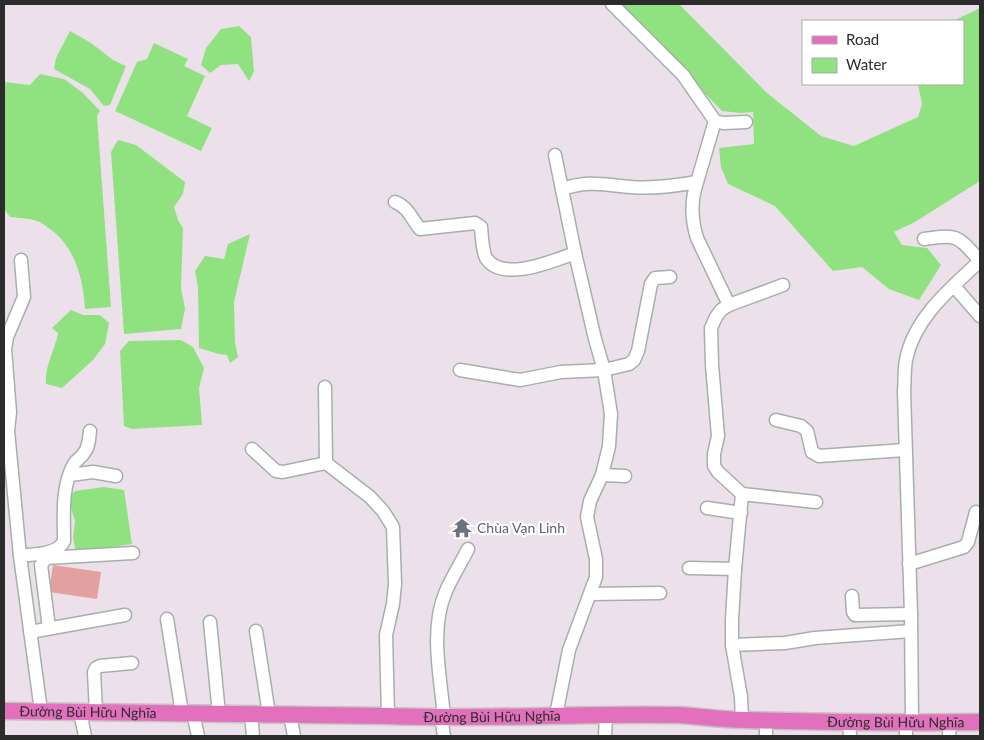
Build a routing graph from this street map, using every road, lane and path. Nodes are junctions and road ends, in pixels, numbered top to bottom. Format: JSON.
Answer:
{"nodes":[{"id":1,"x":612,"y":4,"type":"edge"},
{"id":2,"x":715,"y":121,"type":"junction"},
{"id":3,"x":746,"y":122,"type":"dead end"},
{"id":4,"x":555,"y":155,"type":"dead end"},
{"id":5,"x":697,"y":182,"type":"junction"},
{"id":6,"x":562,"y":189,"type":"junction"},
{"id":7,"x":395,"y":202,"type":"dead end"},
{"id":8,"x":924,"y":239,"type":"dead end"},
{"id":9,"x":574,"y":253,"type":"junction"},
{"id":10,"x":21,"y":260,"type":"dead end"},
{"id":11,"x":980,"y":261,"type":"edge"},
{"id":12,"x":670,"y":277,"type":"dead end"},
{"id":13,"x":783,"y":285,"type":"dead end"},
{"id":14,"x":954,"y":286,"type":"junction"},
{"id":15,"x":729,"y":305,"type":"junction"},
{"id":16,"x":980,"y":316,"type":"edge"},
{"id":17,"x":460,"y":370,"type":"dead end"},
{"id":18,"x":604,"y":370,"type":"junction"},
{"id":19,"x":324,"y":387,"type":"dead end"},
{"id":20,"x":776,"y":420,"type":"dead end"},
{"id":21,"x":6,"y":428,"type":"edge"},
{"id":22,"x":90,"y":431,"type":"dead end"},
{"id":23,"x":252,"y":450,"type":"dead end"},
{"id":24,"x":905,"y":450,"type":"junction"},
{"id":25,"x":326,"y":463,"type":"junction"},
{"id":26,"x":70,"y":475,"type":"junction"},
{"id":27,"x":602,"y":475,"type":"junction"},
{"id":28,"x":116,"y":476,"type":"dead end"},
{"id":29,"x":626,"y":476,"type":"dead end"},
{"id":30,"x":742,"y":494,"type":"junction"},
{"id":31,"x":816,"y":502,"type":"dead end"},
{"id":32,"x":707,"y":508,"type":"dead end"},
{"id":33,"x":976,"y":512,"type":"dead end"},
{"id":34,"x":741,"y":513,"type":"junction"},
{"id":35,"x":468,"y":549,"type":"dead end"},
{"id":36,"x":133,"y":553,"type":"dead end"},
{"id":37,"x":20,"y":556,"type":"junction"},
{"id":38,"x":909,"y":564,"type":"junction"},
{"id":39,"x":689,"y":568,"type":"dead end"},
{"id":40,"x":735,"y":569,"type":"junction"},
{"id":41,"x":590,"y":594,"type":"junction"},
{"id":42,"x":660,"y":594,"type":"dead end"},
{"id":43,"x":852,"y":596,"type":"dead end"},
{"id":44,"x":911,"y":614,"type":"junction"},
{"id":45,"x":125,"y":615,"type":"dead end"},
{"id":46,"x":167,"y":619,"type":"dead end"},
{"id":47,"x":210,"y":622,"type":"dead end"},
{"id":48,"x":49,"y":628,"type":"junction"},
{"id":49,"x":256,"y":631,"type":"dead end"},
{"id":50,"x":911,"y":631,"type":"junction"},
{"id":51,"x":30,"y":632,"type":"junction"},
{"id":52,"x":732,"y":645,"type":"junction"},
{"id":53,"x":132,"y":663,"type":"dead end"},
{"id":54,"x":4,"y":710,"type":"edge"},
{"id":55,"x":41,"y":711,"type":"junction"},
{"id":56,"x":88,"y":712,"type":"junction"},
{"id":57,"x":188,"y":713,"type":"junction"},
{"id":58,"x":219,"y":714,"type":"junction"},
{"id":59,"x":251,"y":714,"type":"junction"},
{"id":60,"x":269,"y":714,"type":"junction"},
{"id":61,"x":290,"y":715,"type":"junction"},
{"id":62,"x":556,"y":715,"type":"junction"},
{"id":63,"x":388,"y":716,"type":"junction"},
{"id":64,"x":606,"y":716,"type":"junction"},
{"id":65,"x":442,"y":718,"type":"junction"},
{"id":66,"x":742,"y":720,"type":"junction"},
{"id":67,"x":980,"y":722,"type":"edge"},
{"id":68,"x":766,"y":728,"type":"edge"},
{"id":69,"x":927,"y":728,"type":"edge"},
{"id":70,"x":850,"y":729,"type":"edge"},
{"id":71,"x":85,"y":736,"type":"edge"},
{"id":72,"x":198,"y":736,"type":"edge"},
{"id":73,"x":253,"y":736,"type":"edge"},
{"id":74,"x":294,"y":736,"type":"edge"},
{"id":75,"x":444,"y":736,"type":"edge"},
{"id":76,"x":605,"y":736,"type":"edge"}],
"edges":[{"from":1,"to":2,"type":"street"},
{"from":2,"to":3,"type":"street"},
{"from":2,"to":5,"type":"street"},
{"from":4,"to":6,"type":"street"},
{"from":5,"to":6,"type":"street"},
{"from":5,"to":15,"type":"street"},
{"from":6,"to":9,"type":"street"},
{"from":7,"to":9,"type":"street"},
{"from":8,"to":11,"type":"street"},
{"from":9,"to":18,"type":"street"},
{"from":10,"to":21,"type":"street"},
{"from":11,"to":14,"type":"street"},
{"from":12,"to":18,"type":"street"},
{"from":13,"to":15,"type":"street"},
{"from":14,"to":16,"type":"street"},
{"from":14,"to":24,"type":"street"},
{"from":15,"to":30,"type":"street"},
{"from":17,"to":18,"type":"street"},
{"from":18,"to":27,"type":"street"},
{"from":19,"to":25,"type":"street"},
{"from":20,"to":24,"type":"street"},
{"from":21,"to":37,"type":"street"},
{"from":22,"to":26,"type":"street"},
{"from":23,"to":25,"type":"street"},
{"from":24,"to":38,"type":"street"},
{"from":25,"to":63,"type":"street"},
{"from":26,"to":28,"type":"street"},
{"from":26,"to":37,"type":"street"},
{"from":27,"to":29,"type":"street"},
{"from":27,"to":41,"type":"street"},
{"from":30,"to":31,"type":"street"},
{"from":30,"to":34,"type":"street"},
{"from":32,"to":34,"type":"street"},
{"from":33,"to":38,"type":"street"},
{"from":34,"to":40,"type":"street"},
{"from":35,"to":65,"type":"street"},
{"from":36,"to":48,"type":"street"},
{"from":37,"to":51,"type":"street"},
{"from":38,"to":44,"type":"street"},
{"from":39,"to":40,"type":"street"},
{"from":40,"to":52,"type":"street"},
{"from":41,"to":42,"type":"street"},
{"from":41,"to":62,"type":"street"},
{"from":43,"to":44,"type":"street"},
{"from":44,"to":50,"type":"street"},
{"from":45,"to":48,"type":"street"},
{"from":46,"to":57,"type":"street"},
{"from":47,"to":58,"type":"street"},
{"from":48,"to":51,"type":"street"},
{"from":49,"to":60,"type":"street"},
{"from":50,"to":52,"type":"street"},
{"from":50,"to":69,"type":"street"},
{"from":51,"to":55,"type":"street"},
{"from":52,"to":66,"type":"street"},
{"from":53,"to":56,"type":"street"},
{"from":54,"to":55,"type":"main road","name":"Đường Bùi Hữu Nghĩa"},
{"from":55,"to":56,"type":"main road","name":"Đường Bùi Hữu Nghĩa"},
{"from":56,"to":57,"type":"main road","name":"Đường Bùi Hữu Nghĩa"},
{"from":56,"to":71,"type":"street"},
{"from":57,"to":58,"type":"main road","name":"Đường Bùi Hữu Nghĩa"},
{"from":57,"to":72,"type":"street"},
{"from":58,"to":59,"type":"main road","name":"Đường Bùi Hữu Nghĩa"},
{"from":59,"to":60,"type":"main road","name":"Đường Bùi Hữu Nghĩa"},
{"from":59,"to":73,"type":"street"},
{"from":60,"to":61,"type":"main road","name":"Đường Bùi Hữu Nghĩa"},
{"from":61,"to":63,"type":"main road","name":"Đường Bùi Hữu Nghĩa"},
{"from":61,"to":74,"type":"street"},
{"from":62,"to":64,"type":"main road","name":"Đường Bùi Hữu Nghĩa"},
{"from":62,"to":65,"type":"main road","name":"Đường Bùi Hữu Nghĩa"},
{"from":63,"to":65,"type":"main road","name":"Đường Bùi Hữu Nghĩa"},
{"from":64,"to":66,"type":"main road","name":"Đường Bùi Hữu Nghĩa"},
{"from":64,"to":76,"type":"street"},
{"from":65,"to":75,"type":"street"},
{"from":66,"to":68,"type":"main road","name":"Đường Bùi Hữu Nghĩa"},
{"from":67,"to":69,"type":"main road","name":"Đường Bùi Hữu Nghĩa"},
{"from":68,"to":70,"type":"main road","name":"Đường Bùi Hữu Nghĩa"},
{"from":69,"to":70,"type":"main road","name":"Đường Bùi Hữu Nghĩa"}]}
